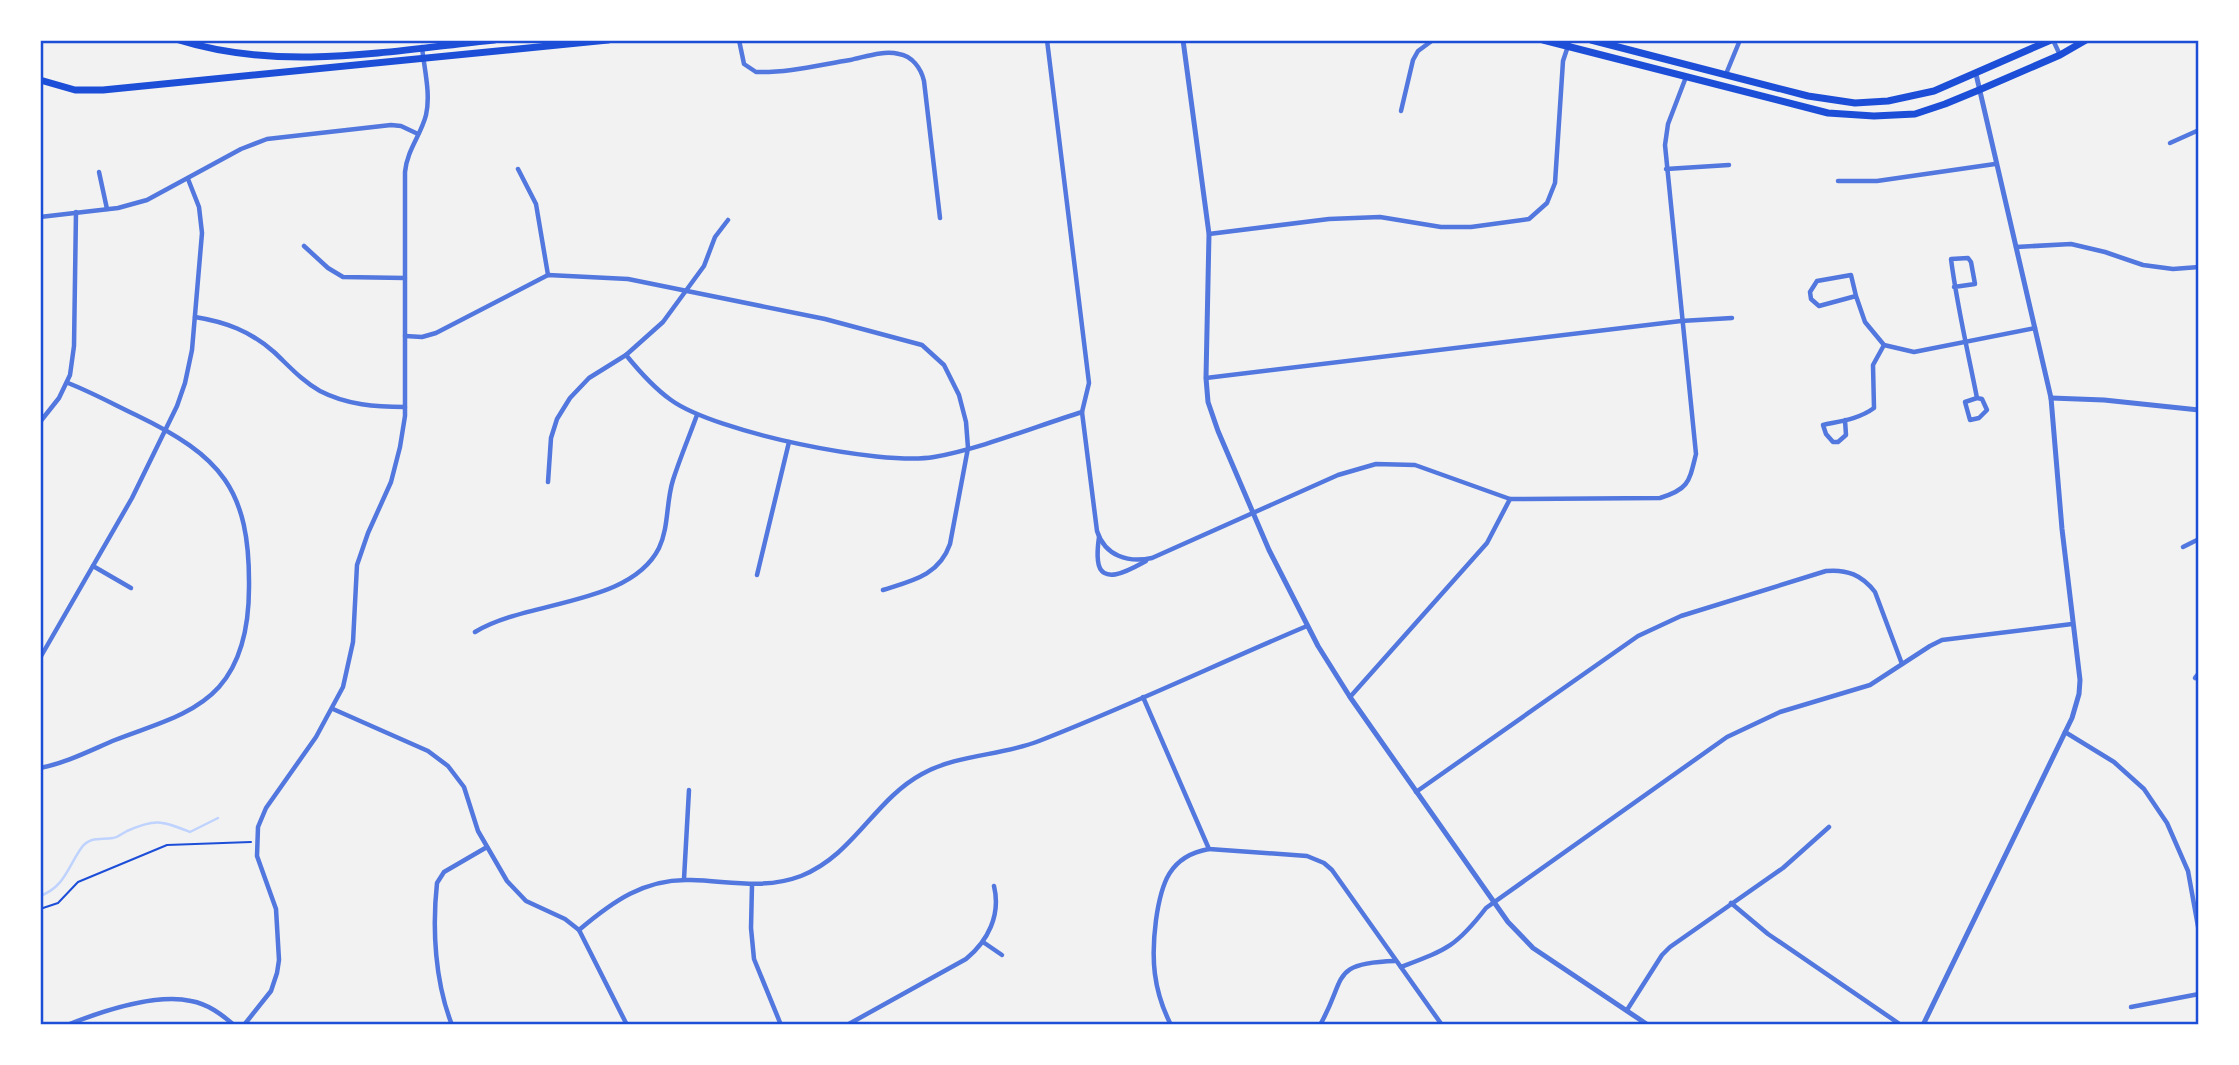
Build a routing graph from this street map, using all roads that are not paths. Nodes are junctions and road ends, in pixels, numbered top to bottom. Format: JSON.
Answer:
{"nodes":[{"id":1,"x":179,"y":40,"type":"edge"},
{"id":2,"x":494,"y":40,"type":"edge"},
{"id":3,"x":608,"y":40,"type":"edge"},
{"id":4,"x":738,"y":40,"type":"edge"},
{"id":5,"x":1047,"y":40,"type":"edge"},
{"id":6,"x":1183,"y":40,"type":"edge"},
{"id":7,"x":1433,"y":40,"type":"edge"},
{"id":8,"x":1543,"y":40,"type":"edge"},
{"id":9,"x":1591,"y":40,"type":"edge"},
{"id":10,"x":1740,"y":40,"type":"edge"},
{"id":11,"x":2052,"y":40,"type":"edge"},
{"id":12,"x":2086,"y":40,"type":"edge"},
{"id":13,"x":1568,"y":43,"type":"edge"},
{"id":14,"x":422,"y":47,"type":"junction"},
{"id":15,"x":2060,"y":55,"type":"junction"},
{"id":16,"x":423,"y":58,"type":"junction"},
{"id":17,"x":1976,"y":74,"type":"junction"},
{"id":18,"x":1727,"y":75,"type":"junction"},
{"id":19,"x":1687,"y":76,"type":"junction"},
{"id":20,"x":40,"y":80,"type":"edge"},
{"id":21,"x":1979,"y":90,"type":"junction"},
{"id":22,"x":1401,"y":111,"type":"dead end"},
{"id":23,"x":2199,"y":130,"type":"edge"},
{"id":24,"x":418,"y":134,"type":"junction"},
{"id":25,"x":2170,"y":142,"type":"dead end"},
{"id":26,"x":1995,"y":164,"type":"junction"},
{"id":27,"x":1729,"y":165,"type":"dead end"},
{"id":28,"x":518,"y":169,"type":"dead end"},
{"id":29,"x":1666,"y":169,"type":"junction"},
{"id":30,"x":99,"y":172,"type":"dead end"},
{"id":31,"x":188,"y":178,"type":"junction"},
{"id":32,"x":1838,"y":181,"type":"dead end"},
{"id":33,"x":107,"y":209,"type":"junction"},
{"id":34,"x":76,"y":212,"type":"junction"},
{"id":35,"x":40,"y":217,"type":"edge"},
{"id":36,"x":940,"y":218,"type":"dead end"},
{"id":37,"x":728,"y":220,"type":"dead end"},
{"id":38,"x":1209,"y":234,"type":"junction"},
{"id":39,"x":304,"y":246,"type":"dead end"},
{"id":40,"x":2016,"y":247,"type":"junction"},
{"id":41,"x":2199,"y":267,"type":"edge"},
{"id":42,"x":548,"y":275,"type":"junction"},
{"id":43,"x":405,"y":278,"type":"junction"},
{"id":44,"x":1954,"y":287,"type":"junction"},
{"id":45,"x":687,"y":292,"type":"junction"},
{"id":46,"x":1856,"y":296,"type":"junction"},
{"id":47,"x":195,"y":317,"type":"junction"},
{"id":48,"x":1732,"y":318,"type":"dead end"},
{"id":49,"x":1681,"y":321,"type":"junction"},
{"id":50,"x":2035,"y":328,"type":"junction"},
{"id":51,"x":405,"y":336,"type":"junction"},
{"id":52,"x":1966,"y":342,"type":"junction"},
{"id":53,"x":1884,"y":345,"type":"junction"},
{"id":54,"x":626,"y":355,"type":"junction"},
{"id":55,"x":1206,"y":378,"type":"junction"},
{"id":56,"x":68,"y":383,"type":"junction"},
{"id":57,"x":1977,"y":398,"type":"junction"},
{"id":58,"x":2051,"y":398,"type":"junction"},
{"id":59,"x":405,"y":407,"type":"junction"},
{"id":60,"x":2199,"y":410,"type":"edge"},
{"id":61,"x":1082,"y":412,"type":"junction"},
{"id":62,"x":697,"y":415,"type":"junction"},
{"id":63,"x":1844,"y":420,"type":"junction"},
{"id":64,"x":40,"y":422,"type":"edge"},
{"id":65,"x":165,"y":429,"type":"junction"},
{"id":66,"x":789,"y":442,"type":"junction"},
{"id":67,"x":968,"y":448,"type":"junction"},
{"id":68,"x":548,"y":482,"type":"dead end"},
{"id":69,"x":1510,"y":499,"type":"junction"},
{"id":70,"x":1253,"y":512,"type":"junction"},
{"id":71,"x":1099,"y":536,"type":"junction"},
{"id":72,"x":2199,"y":539,"type":"edge"},
{"id":73,"x":2183,"y":547,"type":"dead end"},
{"id":74,"x":1152,"y":558,"type":"junction"},
{"id":75,"x":93,"y":566,"type":"junction"},
{"id":76,"x":757,"y":575,"type":"dead end"},
{"id":77,"x":131,"y":588,"type":"dead end"},
{"id":78,"x":883,"y":590,"type":"dead end"},
{"id":79,"x":2073,"y":624,"type":"junction"},
{"id":80,"x":1307,"y":626,"type":"junction"},
{"id":81,"x":475,"y":632,"type":"dead end"},
{"id":82,"x":40,"y":658,"type":"edge"},
{"id":83,"x":1902,"y":665,"type":"junction"},
{"id":84,"x":1143,"y":697,"type":"junction"},
{"id":85,"x":1350,"y":697,"type":"junction"},
{"id":86,"x":333,"y":709,"type":"junction"},
{"id":87,"x":2065,"y":732,"type":"junction"},
{"id":88,"x":40,"y":768,"type":"edge"},
{"id":89,"x":689,"y":790,"type":"dead end"},
{"id":90,"x":1416,"y":792,"type":"junction"},
{"id":91,"x":1829,"y":827,"type":"dead end"},
{"id":92,"x":487,"y":847,"type":"junction"},
{"id":93,"x":1209,"y":849,"type":"junction"},
{"id":94,"x":684,"y":880,"type":"junction"},
{"id":95,"x":752,"y":886,"type":"junction"},
{"id":96,"x":994,"y":886,"type":"dead end"},
{"id":97,"x":1493,"y":902,"type":"junction"},
{"id":98,"x":1731,"y":903,"type":"junction"},
{"id":99,"x":579,"y":930,"type":"junction"},
{"id":100,"x":2199,"y":932,"type":"edge"},
{"id":101,"x":983,"y":942,"type":"junction"},
{"id":102,"x":1002,"y":955,"type":"dead end"},
{"id":103,"x":1395,"y":961,"type":"junction"},
{"id":104,"x":1401,"y":967,"type":"junction"},
{"id":105,"x":2199,"y":994,"type":"edge"},
{"id":106,"x":2130,"y":1007,"type":"dead end"},
{"id":107,"x":1627,"y":1010,"type":"junction"},
{"id":108,"x":67,"y":1025,"type":"edge"},
{"id":109,"x":234,"y":1025,"type":"edge"},
{"id":110,"x":244,"y":1025,"type":"edge"},
{"id":111,"x":452,"y":1025,"type":"edge"},
{"id":112,"x":627,"y":1025,"type":"edge"},
{"id":113,"x":782,"y":1025,"type":"edge"},
{"id":114,"x":847,"y":1025,"type":"edge"},
{"id":115,"x":1171,"y":1025,"type":"edge"},
{"id":116,"x":1320,"y":1025,"type":"edge"},
{"id":117,"x":1442,"y":1025,"type":"edge"},
{"id":118,"x":1648,"y":1025,"type":"edge"},
{"id":119,"x":1901,"y":1025,"type":"edge"},
{"id":120,"x":1923,"y":1025,"type":"edge"}],
"edges":[{"from":1,"to":14,"type":"main road"},
{"from":2,"to":14,"type":"main road"},
{"from":3,"to":16,"type":"main road"},
{"from":4,"to":36,"type":"street"},
{"from":5,"to":61,"type":"street"},
{"from":6,"to":38,"type":"street"},
{"from":7,"to":22,"type":"street"},
{"from":8,"to":13,"type":"main road"},
{"from":9,"to":18,"type":"main road"},
{"from":10,"to":18,"type":"street"},
{"from":11,"to":15,"type":"street"},
{"from":11,"to":17,"type":"main road"},
{"from":12,"to":15,"type":"main road"},
{"from":13,"to":19,"type":"main road"},
{"from":13,"to":38,"type":"street"},
{"from":14,"to":16,"type":"street"},
{"from":15,"to":21,"type":"main road"},
{"from":16,"to":20,"type":"main road"},
{"from":16,"to":24,"type":"street"},
{"from":17,"to":18,"type":"main road"},
{"from":17,"to":21,"type":"street"},
{"from":19,"to":21,"type":"main road"},
{"from":19,"to":29,"type":"street"},
{"from":21,"to":26,"type":"street"},
{"from":23,"to":25,"type":"street"},
{"from":24,"to":31,"type":"street"},
{"from":24,"to":43,"type":"street"},
{"from":26,"to":32,"type":"street"},
{"from":26,"to":40,"type":"street"},
{"from":27,"to":29,"type":"street"},
{"from":28,"to":42,"type":"street"},
{"from":29,"to":49,"type":"street"},
{"from":30,"to":33,"type":"street"},
{"from":31,"to":33,"type":"street"},
{"from":31,"to":47,"type":"street"},
{"from":33,"to":34,"type":"street"},
{"from":34,"to":35,"type":"street"},
{"from":34,"to":56,"type":"street"},
{"from":37,"to":45,"type":"street"},
{"from":38,"to":55,"type":"street"},
{"from":39,"to":43,"type":"street"},
{"from":40,"to":41,"type":"street"},
{"from":40,"to":50,"type":"street"},
{"from":42,"to":45,"type":"street"},
{"from":42,"to":51,"type":"street"},
{"from":43,"to":51,"type":"street"},
{"from":44,"to":44,"type":"street"},
{"from":44,"to":52,"type":"street"},
{"from":45,"to":54,"type":"street"},
{"from":45,"to":67,"type":"street"},
{"from":46,"to":46,"type":"street"},
{"from":46,"to":53,"type":"street"},
{"from":47,"to":59,"type":"street"},
{"from":47,"to":65,"type":"street"},
{"from":48,"to":49,"type":"street"},
{"from":49,"to":55,"type":"street"},
{"from":49,"to":69,"type":"street"},
{"from":50,"to":52,"type":"street"},
{"from":50,"to":58,"type":"street"},
{"from":51,"to":59,"type":"street"},
{"from":52,"to":53,"type":"street"},
{"from":52,"to":57,"type":"street"},
{"from":53,"to":63,"type":"street"},
{"from":54,"to":62,"type":"street"},
{"from":54,"to":68,"type":"street"},
{"from":55,"to":70,"type":"street"},
{"from":56,"to":64,"type":"street"},
{"from":56,"to":65,"type":"street"},
{"from":57,"to":57,"type":"street"},
{"from":58,"to":60,"type":"street"},
{"from":58,"to":79,"type":"street"},
{"from":59,"to":86,"type":"street"},
{"from":61,"to":67,"type":"street"},
{"from":61,"to":71,"type":"street"},
{"from":62,"to":66,"type":"street"},
{"from":62,"to":81,"type":"street"},
{"from":63,"to":63,"type":"street"},
{"from":65,"to":75,"type":"street"},
{"from":65,"to":88,"type":"street"},
{"from":66,"to":67,"type":"street"},
{"from":66,"to":76,"type":"street"},
{"from":67,"to":78,"type":"street"},
{"from":69,"to":70,"type":"street"},
{"from":69,"to":85,"type":"street"},
{"from":70,"to":74,"type":"street"},
{"from":70,"to":80,"type":"street"},
{"from":71,"to":74,"type":"street"},
{"from":71,"to":74,"type":"street"},
{"from":72,"to":73,"type":"street"},
{"from":75,"to":77,"type":"street"},
{"from":75,"to":82,"type":"street"},
{"from":79,"to":83,"type":"street"},
{"from":79,"to":87,"type":"street"},
{"from":80,"to":84,"type":"street"},
{"from":80,"to":85,"type":"street"},
{"from":83,"to":90,"type":"street"},
{"from":83,"to":97,"type":"street"},
{"from":84,"to":93,"type":"street"},
{"from":84,"to":95,"type":"street"},
{"from":85,"to":90,"type":"street"},
{"from":86,"to":92,"type":"street"},
{"from":86,"to":110,"type":"street"},
{"from":87,"to":100,"type":"street"},
{"from":87,"to":120,"type":"street"},
{"from":89,"to":94,"type":"street"},
{"from":90,"to":97,"type":"street"},
{"from":91,"to":98,"type":"street"},
{"from":92,"to":99,"type":"street"},
{"from":92,"to":111,"type":"street"},
{"from":93,"to":103,"type":"street"},
{"from":93,"to":115,"type":"street"},
{"from":94,"to":95,"type":"street"},
{"from":94,"to":99,"type":"street"},
{"from":95,"to":113,"type":"street"},
{"from":96,"to":101,"type":"street"},
{"from":97,"to":104,"type":"street"},
{"from":97,"to":107,"type":"street"},
{"from":98,"to":107,"type":"street"},
{"from":98,"to":119,"type":"street"},
{"from":99,"to":112,"type":"street"},
{"from":101,"to":102,"type":"street"},
{"from":101,"to":114,"type":"street"},
{"from":103,"to":104,"type":"street"},
{"from":103,"to":116,"type":"street"},
{"from":104,"to":117,"type":"street"},
{"from":105,"to":106,"type":"street"},
{"from":107,"to":118,"type":"street"},
{"from":108,"to":109,"type":"street"}]}
